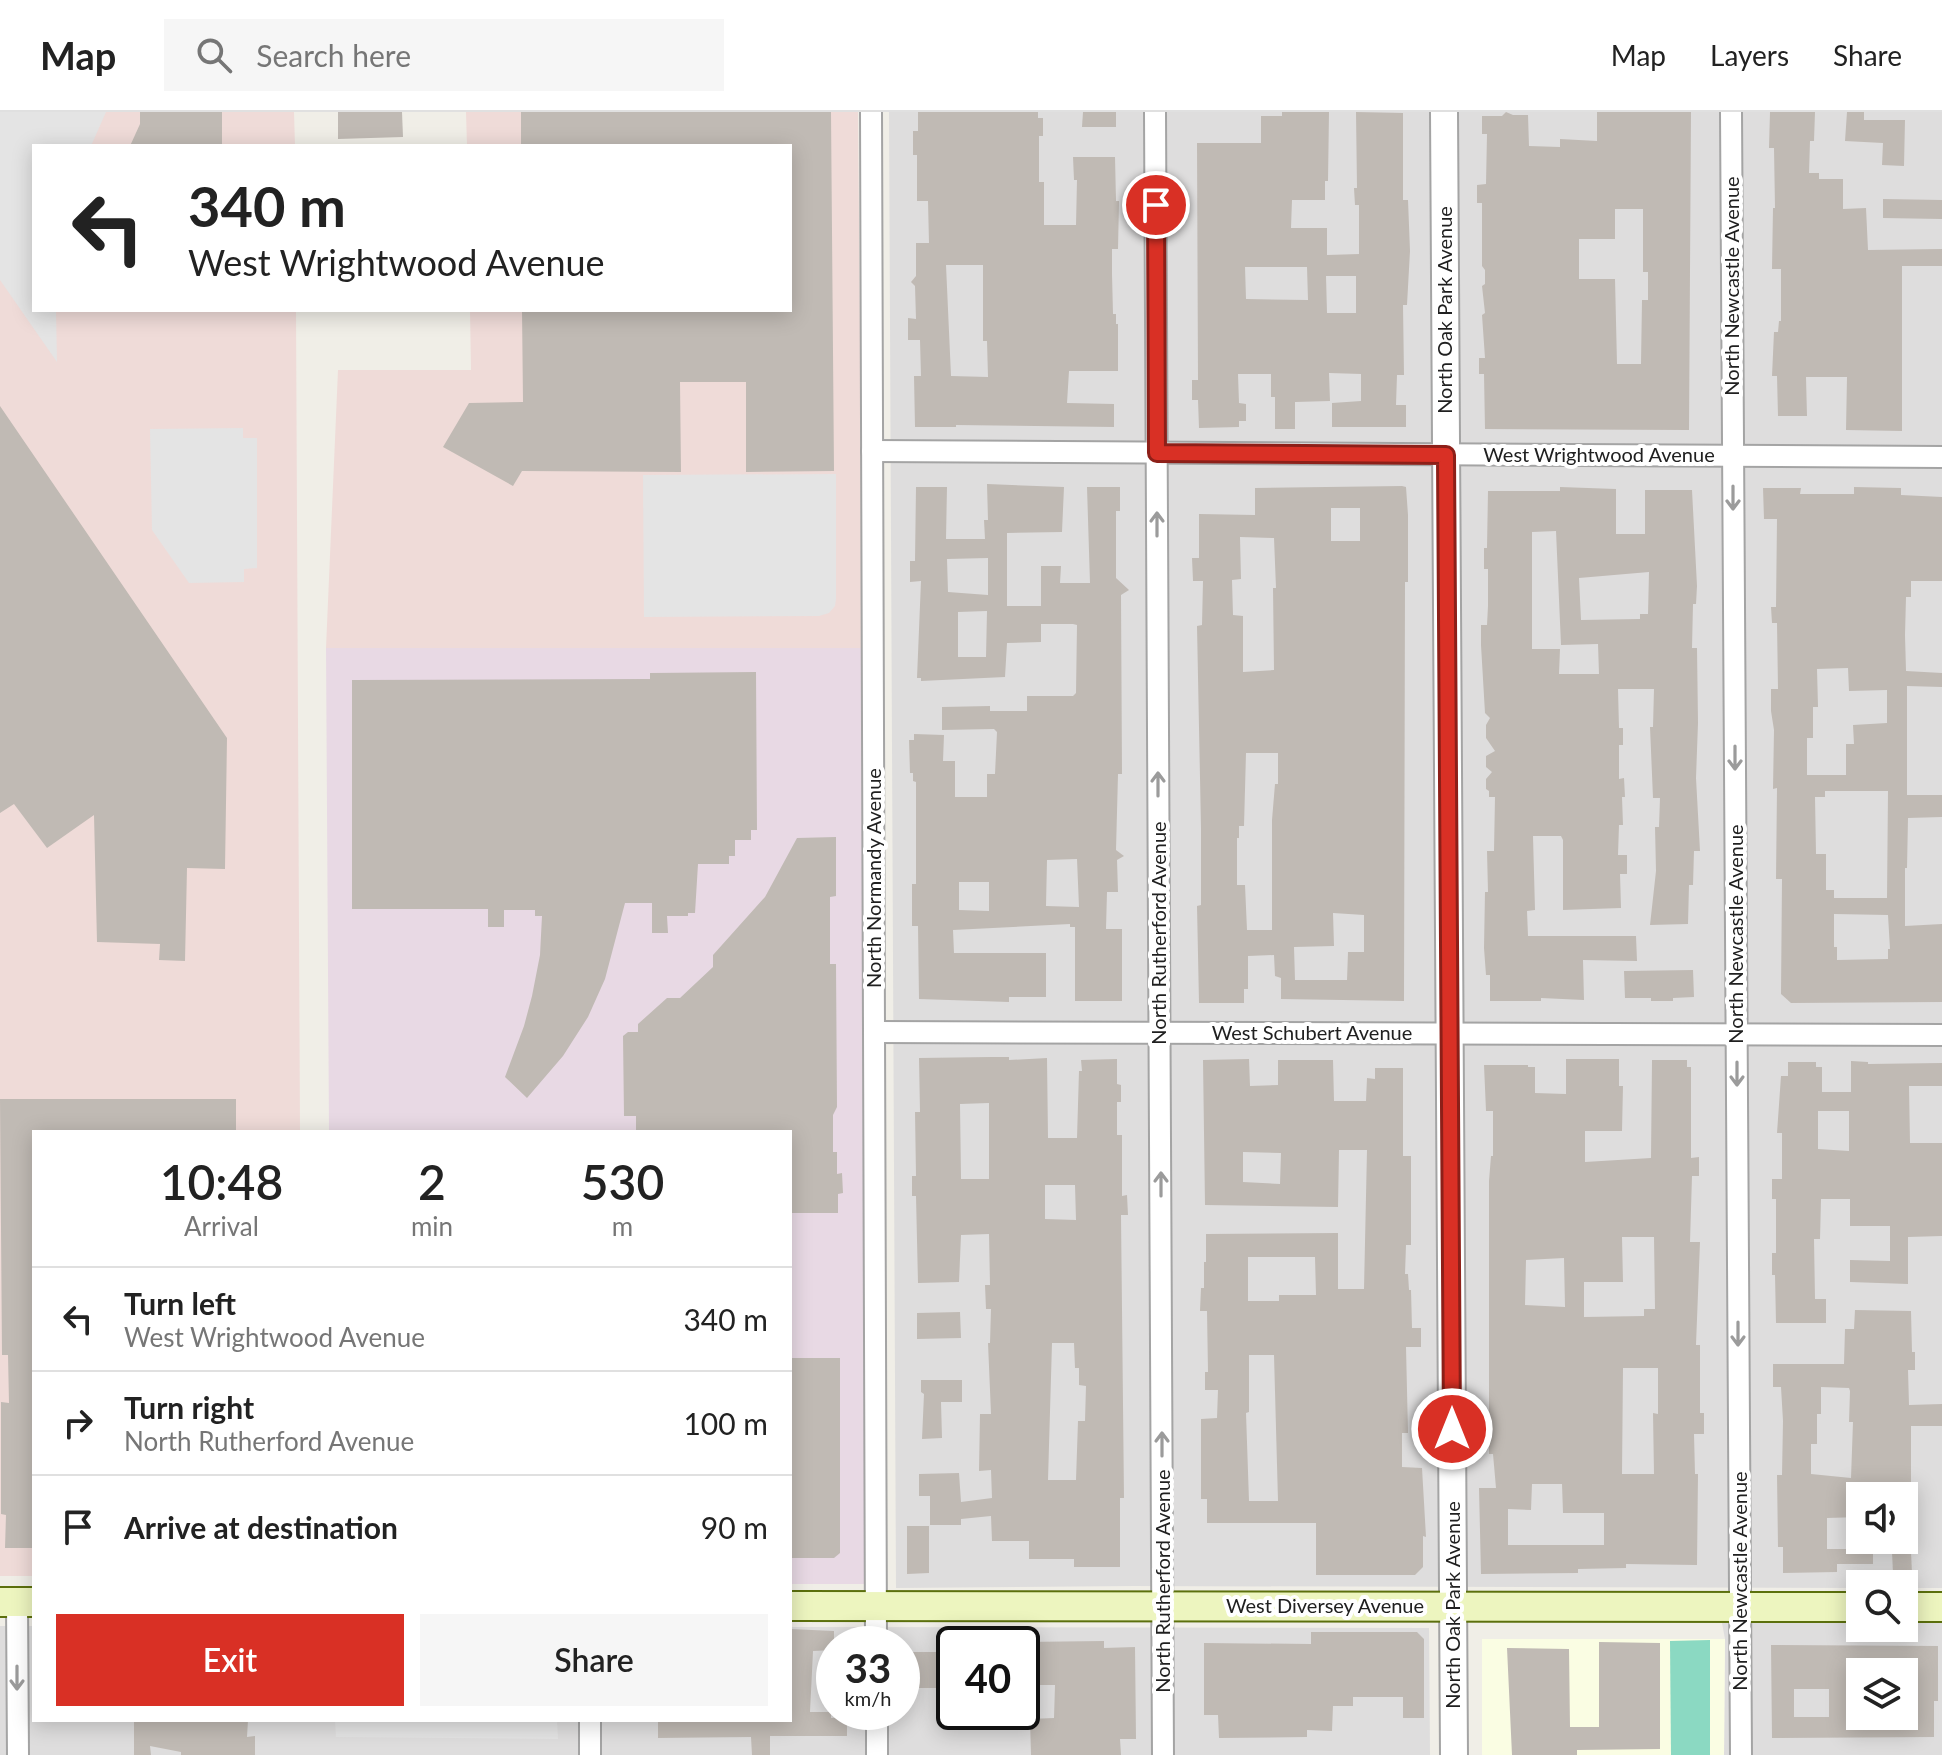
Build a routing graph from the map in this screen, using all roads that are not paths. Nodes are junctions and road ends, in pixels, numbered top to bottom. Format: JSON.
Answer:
{"nodes":[{"id":1,"x":871,"y":112,"type":"edge"},
{"id":2,"x":1155,"y":112,"type":"edge"},
{"id":3,"x":1444,"y":112,"type":"edge"},
{"id":4,"x":1731,"y":112,"type":"edge"},
{"id":5,"x":872,"y":451,"type":"junction"},
{"id":6,"x":1157,"y":453,"type":"junction"},
{"id":7,"x":1446,"y":455,"type":"junction"},
{"id":8,"x":1733,"y":456,"type":"junction"},
{"id":9,"x":1942,"y":457,"type":"edge"},
{"id":10,"x":875,"y":1032,"type":"junction"},
{"id":11,"x":1160,"y":1033,"type":"junction"},
{"id":12,"x":1450,"y":1034,"type":"junction"},
{"id":13,"x":1737,"y":1035,"type":"junction"},
{"id":14,"x":1942,"y":1035,"type":"edge"},
{"id":15,"x":17,"y":1602,"type":"edge"},
{"id":16,"x":792,"y":1606,"type":"edge"},
{"id":17,"x":876,"y":1606,"type":"junction"},
{"id":18,"x":1163,"y":1606,"type":"junction"},
{"id":19,"x":1453,"y":1606,"type":"junction"},
{"id":20,"x":1740,"y":1606,"type":"junction"},
{"id":21,"x":1846,"y":1607,"type":"edge"},
{"id":22,"x":1918,"y":1607,"type":"edge"},
{"id":23,"x":1942,"y":1607,"type":"edge"},
{"id":24,"x":876,"y":1626,"type":"edge"},
{"id":25,"x":590,"y":1722,"type":"edge"},
{"id":26,"x":877,"y":1730,"type":"edge"},
{"id":27,"x":18,"y":1755,"type":"edge"},
{"id":28,"x":590,"y":1755,"type":"edge"},
{"id":29,"x":877,"y":1755,"type":"edge"},
{"id":30,"x":1163,"y":1755,"type":"edge"},
{"id":31,"x":1454,"y":1755,"type":"edge"},
{"id":32,"x":1741,"y":1755,"type":"edge"}],
"edges":[{"from":1,"to":5,"type":"street","name":"North Normandy Avenue"},
{"from":2,"to":6,"type":"street","name":"North Rutherford Avenue"},
{"from":3,"to":7,"type":"street","name":"North Oak Park Avenue"},
{"from":4,"to":8,"type":"street","name":"North Newcastle Avenue"},
{"from":5,"to":6,"type":"street","name":"West Wrightwood Avenue"},
{"from":5,"to":10,"type":"street","name":"North Normandy Avenue"},
{"from":6,"to":7,"type":"street","name":"West Wrightwood Avenue"},
{"from":11,"to":6,"type":"street","name":"North Rutherford Avenue","one_way":true},
{"from":7,"to":8,"type":"street","name":"West Wrightwood Avenue"},
{"from":7,"to":12,"type":"street","name":"North Oak Park Avenue"},
{"from":8,"to":9,"type":"street","name":"West Wrightwood Avenue"},
{"from":8,"to":13,"type":"street","name":"North Newcastle Avenue","one_way":true},
{"from":10,"to":11,"type":"street","name":"West Schubert Avenue"},
{"from":10,"to":17,"type":"street","name":"North Normandy Avenue"},
{"from":11,"to":12,"type":"street","name":"West Schubert Avenue"},
{"from":18,"to":11,"type":"street","name":"North Rutherford Avenue","one_way":true},
{"from":12,"to":13,"type":"street","name":"West Schubert Avenue"},
{"from":12,"to":19,"type":"street","name":"North Oak Park Avenue"},
{"from":13,"to":14,"type":"street","name":"West Schubert Avenue"},
{"from":13,"to":20,"type":"street","name":"North Newcastle Avenue","one_way":true},
{"from":15,"to":27,"type":"street","one_way":true},
{"from":16,"to":17,"type":"main road","name":"West Diversey Avenue"},
{"from":17,"to":18,"type":"main road","name":"West Diversey Avenue"},
{"from":17,"to":24,"type":"street","name":"North Normandy Avenue"},
{"from":18,"to":19,"type":"main road","name":"West Diversey Avenue"},
{"from":18,"to":30,"type":"street","name":"North Rutherford Avenue"},
{"from":19,"to":20,"type":"main road","name":"West Diversey Avenue"},
{"from":19,"to":31,"type":"street","name":"North Oak Park Avenue"},
{"from":20,"to":21,"type":"main road","name":"West Diversey Avenue"},
{"from":20,"to":32,"type":"street","name":"North Newcastle Avenue"},
{"from":22,"to":23,"type":"main road"},
{"from":25,"to":28,"type":"street"},
{"from":26,"to":29,"type":"street"}]}
